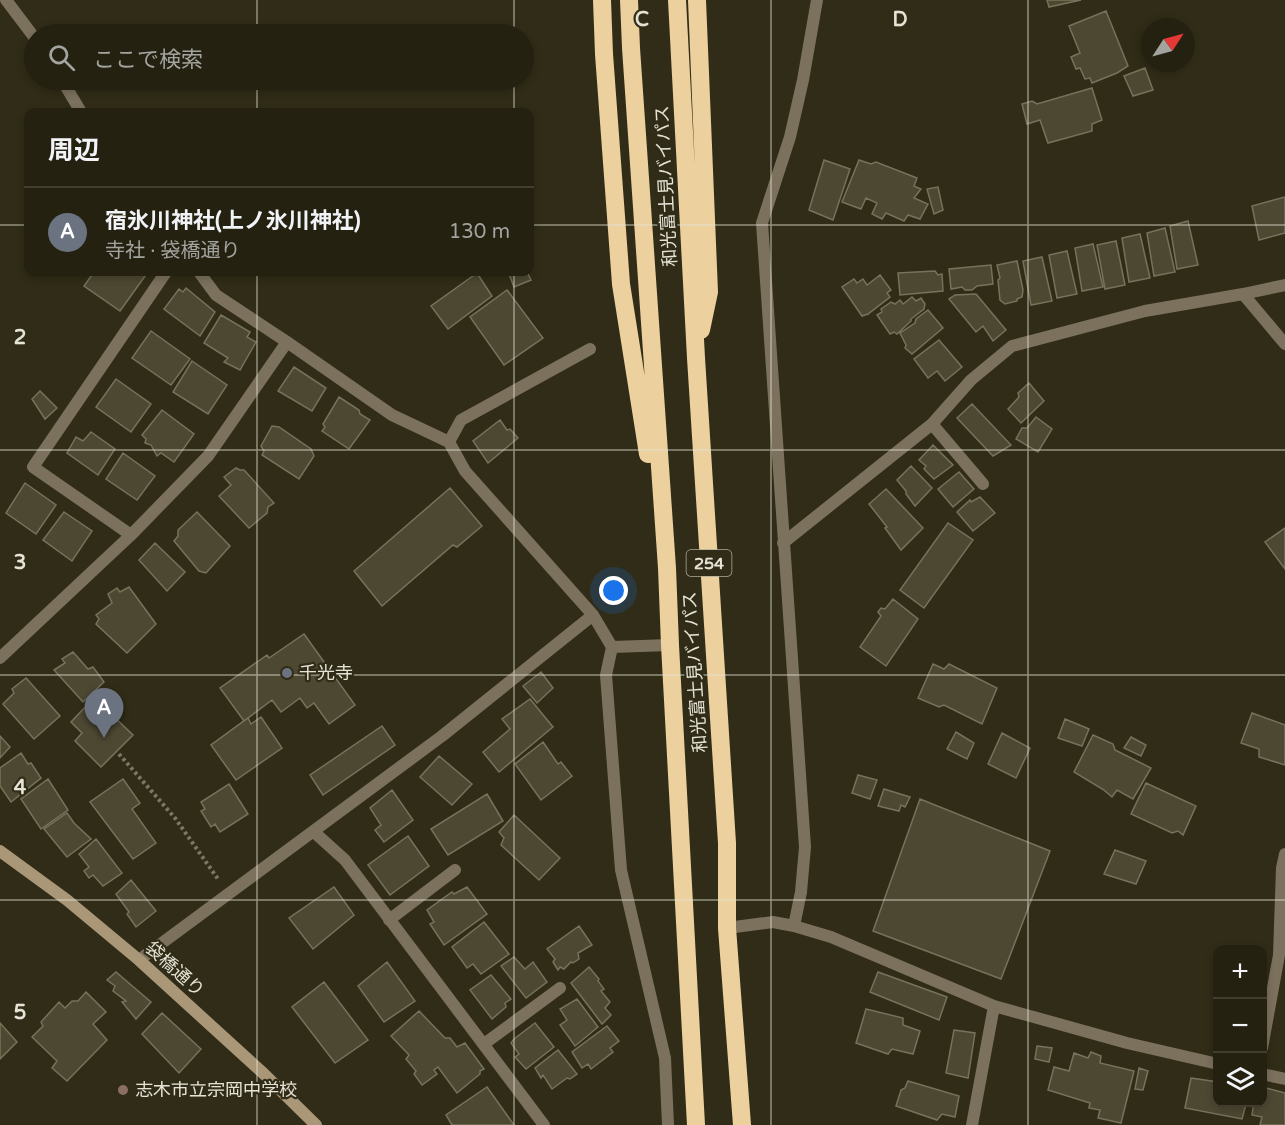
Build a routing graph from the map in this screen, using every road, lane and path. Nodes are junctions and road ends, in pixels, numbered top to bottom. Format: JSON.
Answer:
{"nodes":[{"id":1,"x":6,"y":0,"type":"edge"},
{"id":2,"x":602,"y":0,"type":"edge"},
{"id":3,"x":629,"y":0,"type":"edge"},
{"id":4,"x":677,"y":0,"type":"edge"},
{"id":5,"x":697,"y":0,"type":"edge"},
{"id":6,"x":818,"y":0,"type":"edge"},
{"id":7,"x":24,"y":24,"type":"edge"},
{"id":8,"x":68,"y":90,"type":"edge"},
{"id":9,"x":79,"y":108,"type":"edge"},
{"id":10,"x":163,"y":276,"type":"edge"},
{"id":11,"x":202,"y":276,"type":"edge"},
{"id":12,"x":1285,"y":285,"type":"edge"},
{"id":13,"x":1243,"y":294,"type":"junction"},
{"id":14,"x":287,"y":342,"type":"junction"},
{"id":15,"x":1285,"y":344,"type":"edge"},
{"id":16,"x":590,"y":349,"type":"dead end"},
{"id":17,"x":696,"y":358,"type":"junction"},
{"id":18,"x":932,"y":424,"type":"junction"},
{"id":19,"x":449,"y":442,"type":"junction"},
{"id":20,"x":983,"y":484,"type":"dead end"},
{"id":21,"x":131,"y":535,"type":"junction"},
{"id":22,"x":783,"y":543,"type":"junction"},
{"id":23,"x":667,"y":568,"type":"junction"},
{"id":24,"x":593,"y":615,"type":"junction"},
{"id":25,"x":670,"y":645,"type":"junction"},
{"id":26,"x":612,"y":647,"type":"junction"},
{"id":27,"x":0,"y":658,"type":"edge"},
{"id":28,"x":119,"y":754,"type":"dead end"},
{"id":29,"x":314,"y":832,"type":"junction"},
{"id":30,"x":0,"y":851,"type":"edge"},
{"id":31,"x":1285,"y":854,"type":"edge"},
{"id":32,"x":455,"y":870,"type":"dead end"},
{"id":33,"x":228,"y":894,"type":"junction"},
{"id":34,"x":389,"y":920,"type":"junction"},
{"id":35,"x":794,"y":926,"type":"junction"},
{"id":36,"x":727,"y":928,"type":"junction"},
{"id":37,"x":139,"y":960,"type":"junction"},
{"id":38,"x":560,"y":988,"type":"dead end"},
{"id":39,"x":994,"y":1006,"type":"junction"},
{"id":40,"x":1267,"y":1025,"type":"edge"},
{"id":41,"x":484,"y":1044,"type":"junction"},
{"id":42,"x":1213,"y":1063,"type":"edge"},
{"id":43,"x":1267,"y":1075,"type":"edge"},
{"id":44,"x":1285,"y":1079,"type":"edge"},
{"id":45,"x":316,"y":1125,"type":"edge"},
{"id":46,"x":544,"y":1125,"type":"edge"},
{"id":47,"x":668,"y":1125,"type":"edge"},
{"id":48,"x":696,"y":1125,"type":"edge"},
{"id":49,"x":742,"y":1125,"type":"edge"},
{"id":50,"x":972,"y":1125,"type":"edge"}],
"edges":[{"from":1,"to":7,"type":"street"},
{"from":2,"to":23,"type":"highway"},
{"from":3,"to":23,"type":"highway","name":"和光富士見バイパス","number":"254"},
{"from":4,"to":17,"type":"highway","name":"和光富士見バイパス","number":"254"},
{"from":5,"to":17,"type":"highway"},
{"from":6,"to":22,"type":"street"},
{"from":8,"to":9,"type":"street"},
{"from":10,"to":21,"type":"street"},
{"from":11,"to":14,"type":"street"},
{"from":12,"to":13,"type":"street"},
{"from":13,"to":15,"type":"street"},
{"from":13,"to":18,"type":"street"},
{"from":14,"to":19,"type":"street"},
{"from":14,"to":21,"type":"street"},
{"from":16,"to":19,"type":"street"},
{"from":17,"to":36,"type":"highway","name":"和光富士見バイパス","number":"254"},
{"from":18,"to":20,"type":"street"},
{"from":18,"to":22,"type":"street"},
{"from":19,"to":24,"type":"street"},
{"from":21,"to":27,"type":"street"},
{"from":22,"to":35,"type":"street"},
{"from":23,"to":25,"type":"highway","name":"和光富士見バイパス","number":"254"},
{"from":24,"to":26,"type":"street"},
{"from":24,"to":29,"type":"street"},
{"from":25,"to":26,"type":"street"},
{"from":25,"to":48,"type":"highway","name":"和光富士見バイパス","number":"254"},
{"from":26,"to":47,"type":"street"},
{"from":28,"to":33,"type":"path"},
{"from":29,"to":33,"type":"street"},
{"from":29,"to":34,"type":"street"},
{"from":30,"to":37,"type":"street","name":"袋橋通り"},
{"from":31,"to":40,"type":"street"},
{"from":32,"to":34,"type":"street"},
{"from":33,"to":37,"type":"street"},
{"from":34,"to":41,"type":"street"},
{"from":35,"to":36,"type":"street"},
{"from":35,"to":39,"type":"street"},
{"from":36,"to":49,"type":"highway","name":"和光富士見バイパス","number":"254"},
{"from":37,"to":45,"type":"street","name":"袋橋通り"},
{"from":38,"to":41,"type":"street"},
{"from":39,"to":42,"type":"street"},
{"from":39,"to":50,"type":"street"},
{"from":41,"to":46,"type":"street"},
{"from":43,"to":44,"type":"street"}]}
